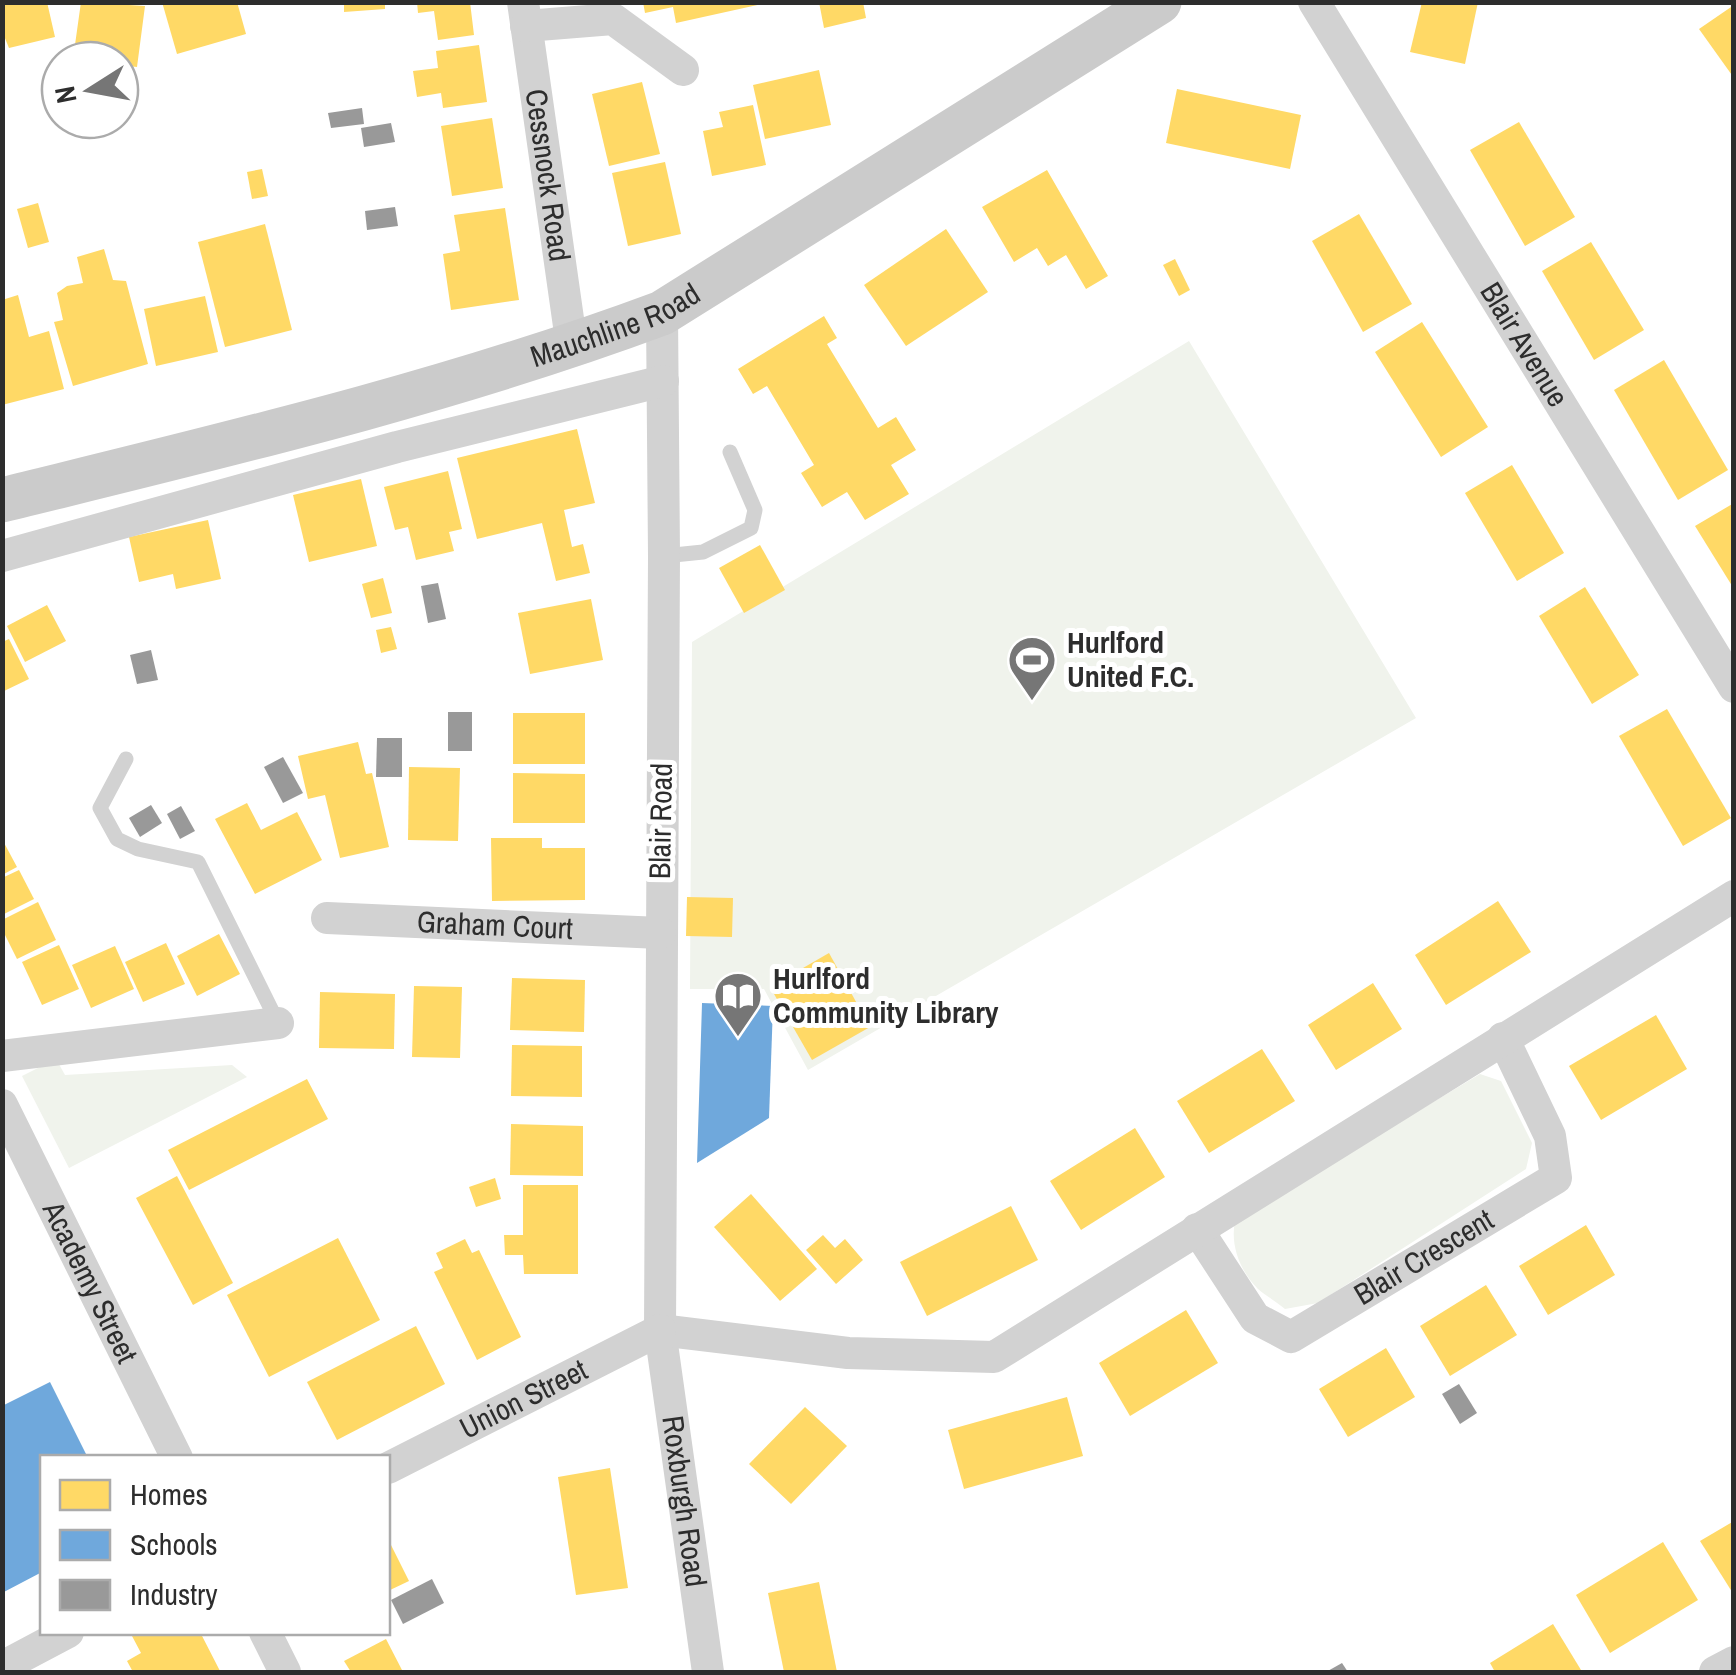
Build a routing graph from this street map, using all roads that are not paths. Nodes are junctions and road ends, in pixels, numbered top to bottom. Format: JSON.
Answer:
{"nodes":[{"id":1,"x":1159,"y":2,"type":"edge"},
{"id":2,"x":1314,"y":2,"type":"edge"},
{"id":3,"x":525,"y":14,"type":"edge"},
{"id":4,"x":683,"y":70,"type":"dead end"},
{"id":5,"x":662,"y":313,"type":"junction"},
{"id":6,"x":572,"y":346,"type":"junction"},
{"id":7,"x":663,"y":380,"type":"junction"},
{"id":8,"x":730,"y":452,"type":"dead end"},
{"id":9,"x":2,"y":500,"type":"edge"},
{"id":10,"x":2,"y":556,"type":"edge"},
{"id":11,"x":664,"y":556,"type":"junction"},
{"id":12,"x":1734,"y":687,"type":"edge"},
{"id":13,"x":126,"y":759,"type":"dead end"},
{"id":14,"x":1734,"y":896,"type":"edge"},
{"id":15,"x":328,"y":918,"type":"dead end"},
{"id":16,"x":660,"y":932,"type":"junction"},
{"id":17,"x":278,"y":1023,"type":"joint"},
{"id":18,"x":1502,"y":1038,"type":"junction"},
{"id":19,"x":2,"y":1056,"type":"edge"},
{"id":20,"x":2,"y":1104,"type":"edge"},
{"id":21,"x":1197,"y":1229,"type":"junction"},
{"id":22,"x":660,"y":1330,"type":"junction"},
{"id":23,"x":176,"y":1455,"type":"edge"},
{"id":24,"x":390,"y":1467,"type":"edge"},
{"id":25,"x":62,"y":1635,"type":"edge"},
{"id":26,"x":266,"y":1635,"type":"edge"},
{"id":27,"x":1734,"y":1662,"type":"edge"},
{"id":28,"x":2,"y":1667,"type":"edge"},
{"id":29,"x":285,"y":1672,"type":"edge"},
{"id":30,"x":708,"y":1672,"type":"edge"},
{"id":31,"x":1716,"y":1672,"type":"edge"}],
"edges":[{"from":1,"to":5,"type":"main road","name":"Mauchline Road"},
{"from":2,"to":12,"type":"street","name":"Blair Avenue"},
{"from":3,"to":4,"type":"street"},
{"from":3,"to":6,"type":"street","name":"Cessnock Road"},
{"from":5,"to":6,"type":"main road","name":"Mauchline Road"},
{"from":5,"to":7,"type":"street","name":"Blair Road"},
{"from":6,"to":9,"type":"main road","name":"Mauchline Road"},
{"from":7,"to":10,"type":"street"},
{"from":7,"to":11,"type":"street","name":"Blair Road"},
{"from":8,"to":11,"type":"lane"},
{"from":11,"to":16,"type":"street","name":"Blair Road"},
{"from":13,"to":17,"type":"lane"},
{"from":14,"to":18,"type":"street"},
{"from":15,"to":16,"type":"street","name":"Graham Court"},
{"from":16,"to":22,"type":"street","name":"Blair Road"},
{"from":17,"to":19,"type":"street"},
{"from":18,"to":21,"type":"street"},
{"from":18,"to":21,"type":"street","name":"Blair Crescent"},
{"from":20,"to":23,"type":"street","name":"Academy Street"},
{"from":21,"to":22,"type":"street"},
{"from":22,"to":24,"type":"street","name":"Union Street"},
{"from":22,"to":30,"type":"street","name":"Roxburgh Road"},
{"from":25,"to":28,"type":"street"},
{"from":26,"to":29,"type":"street"},
{"from":27,"to":31,"type":"street"}]}
